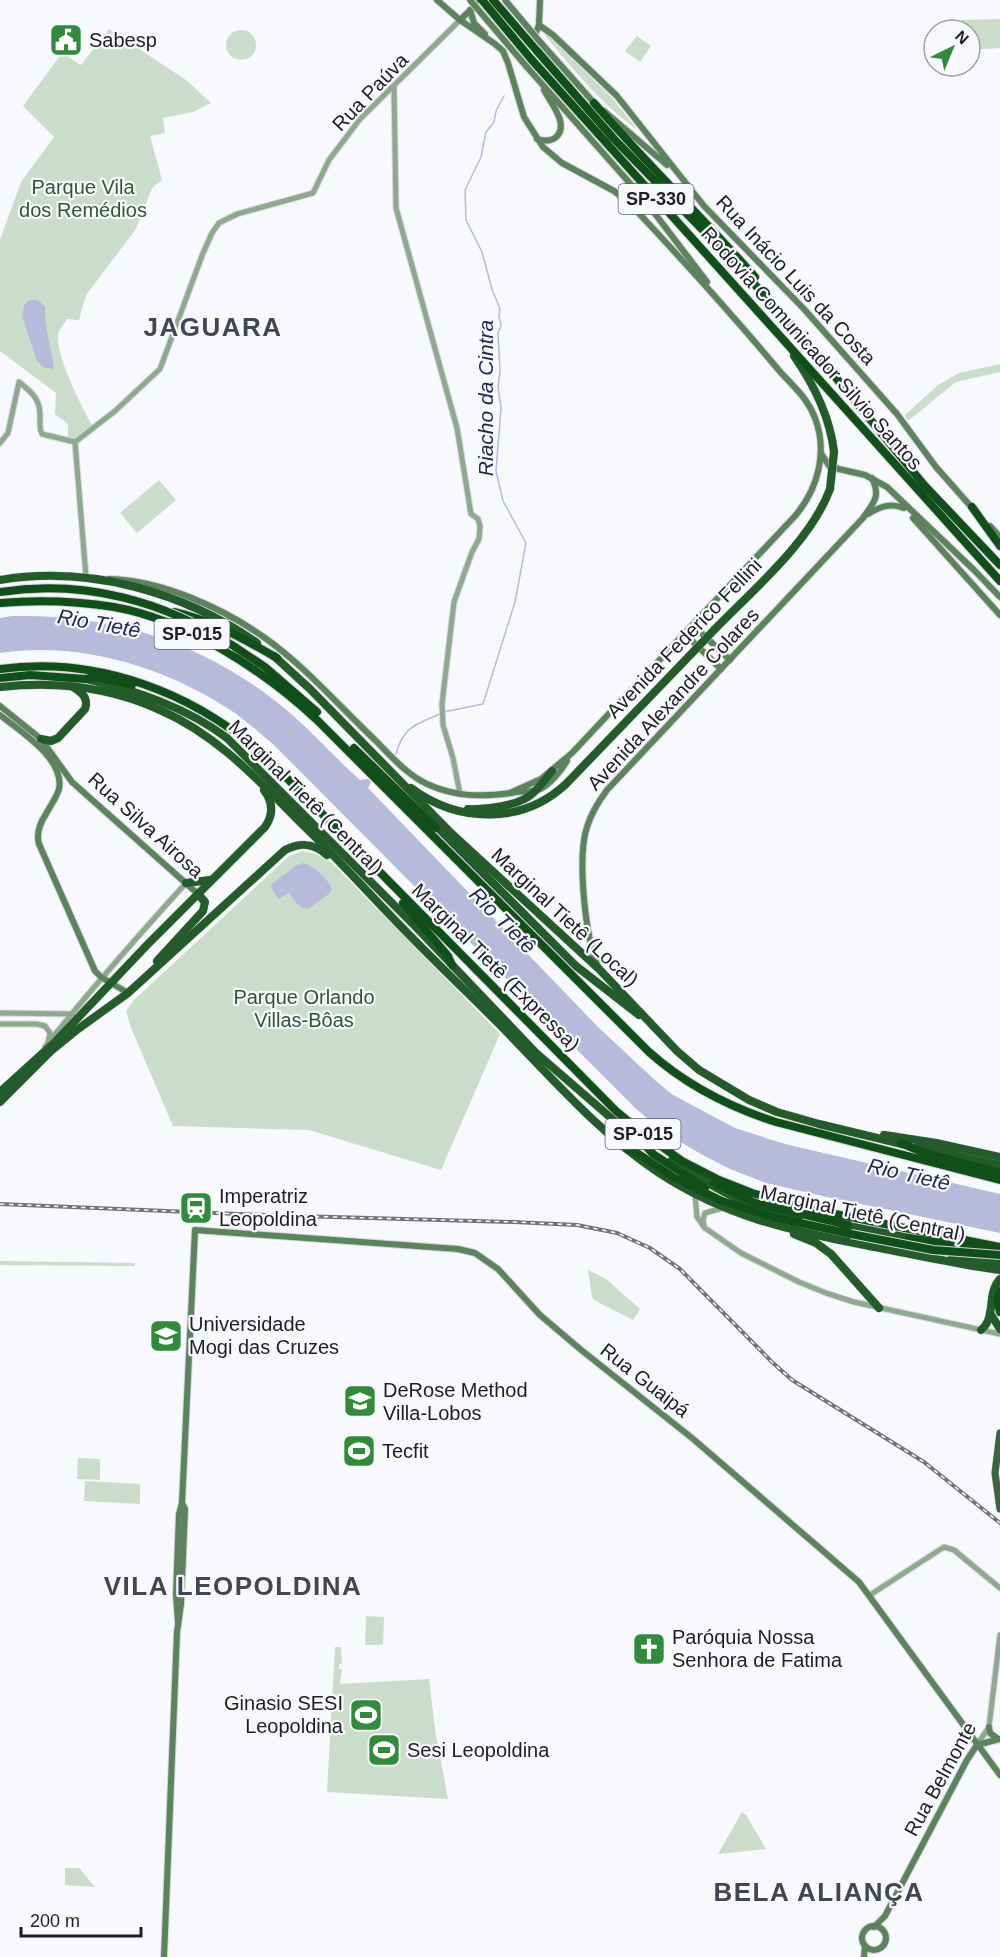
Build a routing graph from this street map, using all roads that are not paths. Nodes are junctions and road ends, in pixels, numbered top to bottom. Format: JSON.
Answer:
{"nodes":[{"id":1,"x":437,"y":0,"type":"edge"},
{"id":2,"x":471,"y":0,"type":"edge"},
{"id":3,"x":481,"y":0,"type":"edge"},
{"id":4,"x":493,"y":0,"type":"edge"},
{"id":5,"x":505,"y":0,"type":"edge"},
{"id":6,"x":540,"y":0,"type":"edge"},
{"id":7,"x":470,"y":10,"type":"junction"},
{"id":8,"x":449,"y":11,"type":"junction"},
{"id":9,"x":460,"y":20,"type":"junction"},
{"id":10,"x":539,"y":25,"type":"junction"},
{"id":11,"x":495,"y":44,"type":"junction"},
{"id":12,"x":534,"y":55,"type":"junction"},
{"id":13,"x":508,"y":63,"type":"junction"},
{"id":14,"x":541,"y":84,"type":"junction"},
{"id":15,"x":394,"y":87,"type":"junction"},
{"id":16,"x":594,"y":104,"type":"junction"},
{"id":17,"x":536,"y":139,"type":"junction"},
{"id":18,"x":678,"y":174,"type":"junction"},
{"id":19,"x":721,"y":303,"type":"junction"},
{"id":20,"x":800,"y":334,"type":"junction"},
{"id":21,"x":781,"y":338,"type":"junction"},
{"id":22,"x":75,"y":442,"type":"junction"},
{"id":23,"x":0,"y":443,"type":"edge"},
{"id":24,"x":820,"y":452,"type":"junction"},
{"id":25,"x":840,"y":470,"type":"junction"},
{"id":26,"x":872,"y":477,"type":"junction"},
{"id":27,"x":815,"y":483,"type":"junction"},
{"id":28,"x":972,"y":507,"type":"junction"},
{"id":29,"x":907,"y":509,"type":"junction"},
{"id":30,"x":863,"y":518,"type":"junction"},
{"id":31,"x":1000,"y":537,"type":"edge"},
{"id":32,"x":1000,"y":546,"type":"edge"},
{"id":33,"x":1000,"y":565,"type":"edge"},
{"id":34,"x":86,"y":577,"type":"junction"},
{"id":35,"x":1000,"y":579,"type":"edge"},
{"id":36,"x":0,"y":580,"type":"edge"},
{"id":37,"x":100,"y":580,"type":"junction"},
{"id":38,"x":0,"y":592,"type":"edge"},
{"id":39,"x":1000,"y":597,"type":"edge"},
{"id":40,"x":0,"y":603,"type":"edge"},
{"id":41,"x":83,"y":604,"type":"junction"},
{"id":42,"x":1000,"y":615,"type":"edge"},
{"id":43,"x":693,"y":625,"type":"junction"},
{"id":44,"x":685,"y":634,"type":"junction"},
{"id":45,"x":277,"y":658,"type":"junction"},
{"id":46,"x":730,"y":660,"type":"junction"},
{"id":47,"x":0,"y":669,"type":"edge"},
{"id":48,"x":721,"y":669,"type":"junction"},
{"id":49,"x":0,"y":678,"type":"edge"},
{"id":50,"x":85,"y":679,"type":"junction"},
{"id":51,"x":0,"y":687,"type":"edge"},
{"id":52,"x":72,"y":687,"type":"junction"},
{"id":53,"x":159,"y":690,"type":"junction"},
{"id":54,"x":0,"y":706,"type":"edge"},
{"id":55,"x":160,"y":710,"type":"junction"},
{"id":56,"x":0,"y":715,"type":"edge"},
{"id":57,"x":335,"y":730,"type":"junction"},
{"id":58,"x":40,"y":738,"type":"junction"},
{"id":59,"x":51,"y":741,"type":"junction"},
{"id":60,"x":350,"y":752,"type":"junction"},
{"id":61,"x":572,"y":753,"type":"junction"},
{"id":62,"x":379,"y":761,"type":"junction"},
{"id":63,"x":59,"y":763,"type":"junction"},
{"id":64,"x":255,"y":765,"type":"junction"},
{"id":65,"x":552,"y":771,"type":"junction"},
{"id":66,"x":255,"y":777,"type":"junction"},
{"id":67,"x":395,"y":777,"type":"junction"},
{"id":68,"x":72,"y":782,"type":"junction"},
{"id":69,"x":535,"y":791,"type":"junction"},
{"id":70,"x":58,"y":792,"type":"junction"},
{"id":71,"x":510,"y":793,"type":"junction"},
{"id":72,"x":460,"y":794,"type":"junction"},
{"id":73,"x":428,"y":800,"type":"junction"},
{"id":74,"x":436,"y":828,"type":"junction"},
{"id":75,"x":375,"y":868,"type":"junction"},
{"id":76,"x":354,"y":877,"type":"junction"},
{"id":77,"x":211,"y":880,"type":"junction"},
{"id":78,"x":186,"y":883,"type":"junction"},
{"id":79,"x":198,"y":894,"type":"junction"},
{"id":80,"x":449,"y":968,"type":"junction"},
{"id":81,"x":599,"y":969,"type":"junction"},
{"id":82,"x":150,"y":972,"type":"junction"},
{"id":83,"x":101,"y":977,"type":"junction"},
{"id":84,"x":111,"y":983,"type":"junction"},
{"id":85,"x":128,"y":993,"type":"junction"},
{"id":86,"x":0,"y":1013,"type":"edge"},
{"id":87,"x":73,"y":1014,"type":"junction"},
{"id":88,"x":0,"y":1024,"type":"edge"},
{"id":89,"x":654,"y":1028,"type":"junction"},
{"id":90,"x":47,"y":1045,"type":"junction"},
{"id":91,"x":39,"y":1058,"type":"junction"},
{"id":92,"x":0,"y":1092,"type":"edge"},
{"id":93,"x":0,"y":1102,"type":"edge"},
{"id":94,"x":870,"y":1136,"type":"junction"},
{"id":95,"x":901,"y":1143,"type":"junction"},
{"id":96,"x":645,"y":1145,"type":"junction"},
{"id":97,"x":627,"y":1149,"type":"junction"},
{"id":98,"x":1000,"y":1156,"type":"edge"},
{"id":99,"x":682,"y":1161,"type":"junction"},
{"id":100,"x":1000,"y":1165,"type":"edge"},
{"id":101,"x":1000,"y":1173,"type":"edge"},
{"id":102,"x":1000,"y":1180,"type":"edge"},
{"id":103,"x":696,"y":1195,"type":"junction"},
{"id":104,"x":723,"y":1204,"type":"junction"},
{"id":105,"x":713,"y":1210,"type":"junction"},
{"id":106,"x":705,"y":1228,"type":"junction"},
{"id":107,"x":788,"y":1229,"type":"junction"},
{"id":108,"x":849,"y":1230,"type":"junction"},
{"id":109,"x":909,"y":1238,"type":"joint"},
{"id":110,"x":1000,"y":1247,"type":"edge"},
{"id":111,"x":927,"y":1257,"type":"junction"},
{"id":112,"x":1000,"y":1257,"type":"edge"},
{"id":113,"x":1000,"y":1270,"type":"edge"},
{"id":114,"x":1000,"y":1279,"type":"edge"},
{"id":115,"x":1000,"y":1291,"type":"edge"},
{"id":116,"x":879,"y":1308,"type":"junction"},
{"id":117,"x":1000,"y":1312,"type":"edge"},
{"id":118,"x":990,"y":1313,"type":"junction"},
{"id":119,"x":981,"y":1330,"type":"junction"},
{"id":120,"x":1000,"y":1331,"type":"edge"},
{"id":121,"x":1000,"y":1432,"type":"edge"},
{"id":122,"x":1000,"y":1509,"type":"edge"},
{"id":123,"x":1000,"y":1588,"type":"edge"},
{"id":124,"x":870,"y":1595,"type":"junction"},
{"id":125,"x":1000,"y":1637,"type":"edge"},
{"id":126,"x":989,"y":1727,"type":"junction"},
{"id":127,"x":999,"y":1739,"type":"edge"},
{"id":128,"x":977,"y":1745,"type":"junction"},
{"id":129,"x":1000,"y":1775,"type":"edge"},
{"id":130,"x":874,"y":1927,"type":"junction"},
{"id":131,"x":864,"y":1944,"type":"junction"},
{"id":132,"x":873,"y":1950,"type":"junction"},
{"id":133,"x":164,"y":1957,"type":"edge"},
{"id":134,"x":864,"y":1957,"type":"edge"}],
"edges":[{"from":1,"to":8,"type":"main road"},
{"from":2,"to":12,"type":"main road","bridge":true},
{"from":3,"to":7,"type":"main road"},
{"from":3,"to":12,"type":"highway","name":"Rodovia Comunicador Silvio Santos","number":"SP-330","bridge":true},
{"from":4,"to":12,"type":"highway","name":"Rodovia Comunicador Silvio Santos","number":"SP-330","bridge":true},
{"from":5,"to":12,"type":"main road","bridge":true},
{"from":6,"to":10,"type":"main road"},
{"from":7,"to":8,"type":"main road"},
{"from":7,"to":9,"type":"main road"},
{"from":7,"to":11,"type":"main road"},
{"from":8,"to":9,"type":"main road"},
{"from":9,"to":11,"type":"main road"},
{"from":9,"to":15,"type":"street","name":"Rua Paúva"},
{"from":10,"to":13,"type":"main road"},
{"from":10,"to":18,"type":"main road","name":"Rua Inácio Luis da Costa"},
{"from":11,"to":13,"type":"main road"},
{"from":12,"to":14,"type":"main road"},
{"from":12,"to":16,"type":"main road"},
{"from":12,"to":20,"type":"highway","name":"Rodovia Comunicador Silvio Santos","number":"SP-330"},
{"from":12,"to":21,"type":"highway","name":"Rodovia Comunicador Silvio Santos","number":"SP-330"},
{"from":13,"to":17,"type":"main road"},
{"from":14,"to":17,"type":"main road"},
{"from":14,"to":19,"type":"main road"},
{"from":15,"to":22,"type":"street","name":"Rua Paúva"},
{"from":15,"to":72,"type":"street"},
{"from":16,"to":18,"type":"main road"},
{"from":16,"to":20,"type":"highway"},
{"from":17,"to":19,"type":"main road"},
{"from":18,"to":28,"type":"main road","name":"Rua Inácio Luis da Costa"},
{"from":19,"to":24,"type":"main road"},
{"from":20,"to":33,"type":"highway","name":"Rodovia Comunicador Silvio Santos","number":"SP-330"},
{"from":21,"to":35,"type":"highway","name":"Rodovia Comunicador Silvio Santos","number":"SP-330"},
{"from":21,"to":73,"type":"highway","name":"Avenida Federico Fellini","bridge":true},
{"from":22,"to":23,"type":"street"},
{"from":22,"to":34,"type":"street"},
{"from":24,"to":25,"type":"main road"},
{"from":24,"to":27,"type":"main road"},
{"from":25,"to":26,"type":"main road"},
{"from":25,"to":27,"type":"main road"},
{"from":26,"to":29,"type":"main road"},
{"from":26,"to":30,"type":"main road","name":"Avenida Alexandre Colares"},
{"from":27,"to":43,"type":"main road"},
{"from":28,"to":31,"type":"main road","name":"Rua Inácio Luis da Costa"},
{"from":28,"to":32,"type":"highway"},
{"from":29,"to":30,"type":"main road","name":"Avenida Alexandre Colares"},
{"from":29,"to":39,"type":"main road"},
{"from":29,"to":42,"type":"main road"},
{"from":30,"to":46,"type":"main road","name":"Avenida Alexandre Colares"},
{"from":34,"to":36,"type":"highway","name":"Marginal Tietê (Local)"},
{"from":34,"to":37,"type":"highway","name":"Marginal Tietê (Local)"},
{"from":37,"to":45,"type":"highway","name":"Marginal Tietê (Local)"},
{"from":37,"to":72,"type":"main road"},
{"from":38,"to":57,"type":"highway","bridge":true},
{"from":40,"to":41,"type":"highway","number":"SP-015"},
{"from":41,"to":45,"type":"highway"},
{"from":41,"to":60,"type":"highway","number":"SP-015"},
{"from":43,"to":44,"type":"main road"},
{"from":43,"to":46,"type":"main road"},
{"from":44,"to":48,"type":"main road"},
{"from":44,"to":61,"type":"main road"},
{"from":45,"to":62,"type":"highway","name":"Marginal Tietê (Local)"},
{"from":46,"to":48,"type":"main road","name":"Avenida Alexandre Colares"},
{"from":47,"to":53,"type":"highway","name":"Marginal Tietê (Expressa)","number":"SP-015"},
{"from":48,"to":81,"type":"main road","name":"Avenida Alexandre Colares"},
{"from":49,"to":50,"type":"highway"},
{"from":50,"to":53,"type":"highway"},
{"from":50,"to":64,"type":"highway","name":"Marginal Tietê (Central)"},
{"from":51,"to":52,"type":"highway"},
{"from":52,"to":55,"type":"highway"},
{"from":52,"to":59,"type":"highway"},
{"from":53,"to":75,"type":"highway","name":"Marginal Tietê (Expressa)","number":"SP-015"},
{"from":54,"to":58,"type":"main road"},
{"from":55,"to":64,"type":"highway"},
{"from":55,"to":66,"type":"highway"},
{"from":56,"to":70,"type":"main road"},
{"from":57,"to":60,"type":"highway"},
{"from":57,"to":74,"type":"highway"},
{"from":58,"to":59,"type":"highway"},
{"from":58,"to":63,"type":"main road"},
{"from":59,"to":63,"type":"main road"},
{"from":60,"to":102,"type":"highway","number":"SP-015"},
{"from":61,"to":65,"type":"main road"},
{"from":61,"to":69,"type":"main road"},
{"from":62,"to":67,"type":"highway","name":"Marginal Tietê (Local)"},
{"from":62,"to":74,"type":"highway"},
{"from":63,"to":68,"type":"main road","name":"Rua Silva Airosa"},
{"from":64,"to":80,"type":"highway","name":"Marginal Tietê (Central)"},
{"from":65,"to":69,"type":"highway"},
{"from":65,"to":71,"type":"main road"},
{"from":66,"to":76,"type":"highway"},
{"from":66,"to":77,"type":"highway"},
{"from":67,"to":73,"type":"highway","name":"Avenida Federico Fellini"},
{"from":67,"to":81,"type":"highway","name":"Marginal Tietê (Local)"},
{"from":68,"to":70,"type":"main road"},
{"from":68,"to":78,"type":"main road","name":"Rua Silva Airosa"},
{"from":69,"to":71,"type":"main road"},
{"from":69,"to":73,"type":"highway"},
{"from":70,"to":83,"type":"main road"},
{"from":71,"to":72,"type":"main road"},
{"from":74,"to":89,"type":"highway"},
{"from":75,"to":80,"type":"highway"},
{"from":75,"to":99,"type":"highway","name":"Marginal Tietê (Expressa)","number":"SP-015"},
{"from":76,"to":80,"type":"highway"},
{"from":76,"to":82,"type":"highway"},
{"from":77,"to":78,"type":"highway"},
{"from":77,"to":79,"type":"highway"},
{"from":78,"to":79,"type":"main road","name":"Rua Silva Airosa"},
{"from":78,"to":83,"type":"street"},
{"from":79,"to":82,"type":"highway"},
{"from":79,"to":84,"type":"highway"},
{"from":80,"to":96,"type":"highway","name":"Marginal Tietê (Central)"},
{"from":80,"to":97,"type":"highway"},
{"from":81,"to":89,"type":"highway","name":"Marginal Tietê (Local)"},
{"from":82,"to":85,"type":"highway"},
{"from":83,"to":84,"type":"main road"},
{"from":83,"to":87,"type":"street"},
{"from":84,"to":85,"type":"main road"},
{"from":84,"to":91,"type":"highway"},
{"from":85,"to":91,"type":"highway"},
{"from":86,"to":87,"type":"street"},
{"from":87,"to":90,"type":"street"},
{"from":88,"to":90,"type":"street"},
{"from":89,"to":94,"type":"highway","name":"Marginal Tietê (Local)"},
{"from":90,"to":91,"type":"street"},
{"from":91,"to":92,"type":"highway"},
{"from":91,"to":93,"type":"highway"},
{"from":94,"to":95,"type":"highway"},
{"from":94,"to":98,"type":"highway"},
{"from":95,"to":100,"type":"highway"},
{"from":95,"to":101,"type":"highway"},
{"from":96,"to":104,"type":"highway"},
{"from":96,"to":108,"type":"highway","name":"Marginal Tietê (Central)"},
{"from":97,"to":103,"type":"highway"},
{"from":97,"to":104,"type":"highway"},
{"from":99,"to":108,"type":"highway"},
{"from":99,"to":110,"type":"highway","name":"Marginal Tietê (Expressa)","number":"SP-015"},
{"from":103,"to":104,"type":"highway"},
{"from":103,"to":105,"type":"highway"},
{"from":103,"to":106,"type":"street"},
{"from":104,"to":105,"type":"street"},
{"from":104,"to":107,"type":"highway"},
{"from":104,"to":108,"type":"highway"},
{"from":105,"to":106,"type":"street"},
{"from":106,"to":116,"type":"street"},
{"from":107,"to":111,"type":"highway"},
{"from":107,"to":116,"type":"highway"},
{"from":108,"to":109,"type":"highway","name":"Marginal Tietê (Central)"},
{"from":108,"to":112,"type":"highway","bridge":true},
{"from":109,"to":112,"type":"highway"},
{"from":111,"to":112,"type":"highway"},
{"from":111,"to":113,"type":"highway"},
{"from":114,"to":118,"type":"highway"},
{"from":115,"to":117,"type":"highway"},
{"from":116,"to":119,"type":"street"},
{"from":118,"to":119,"type":"highway"},
{"from":118,"to":120,"type":"highway"},
{"from":119,"to":120,"type":"street"},
{"from":121,"to":122,"type":"main road"},
{"from":123,"to":124,"type":"street"},
{"from":124,"to":128,"type":"main road","name":"Rua Guaipá"},
{"from":124,"to":133,"type":"main road","name":"Rua Guaipá"},
{"from":125,"to":126,"type":"street","name":"Rua Belmonte"},
{"from":126,"to":127,"type":"main road"},
{"from":126,"to":128,"type":"street","name":"Rua Belmonte"},
{"from":127,"to":128,"type":"main road"},
{"from":128,"to":129,"type":"main road","name":"Rua Guaipá"},
{"from":128,"to":130,"type":"main road","name":"Rua Belmonte"},
{"from":130,"to":131,"type":"main road"},
{"from":130,"to":132,"type":"main road"},
{"from":131,"to":132,"type":"main road"},
{"from":131,"to":134,"type":"main road"},
{"from":132,"to":134,"type":"main road"}]}
